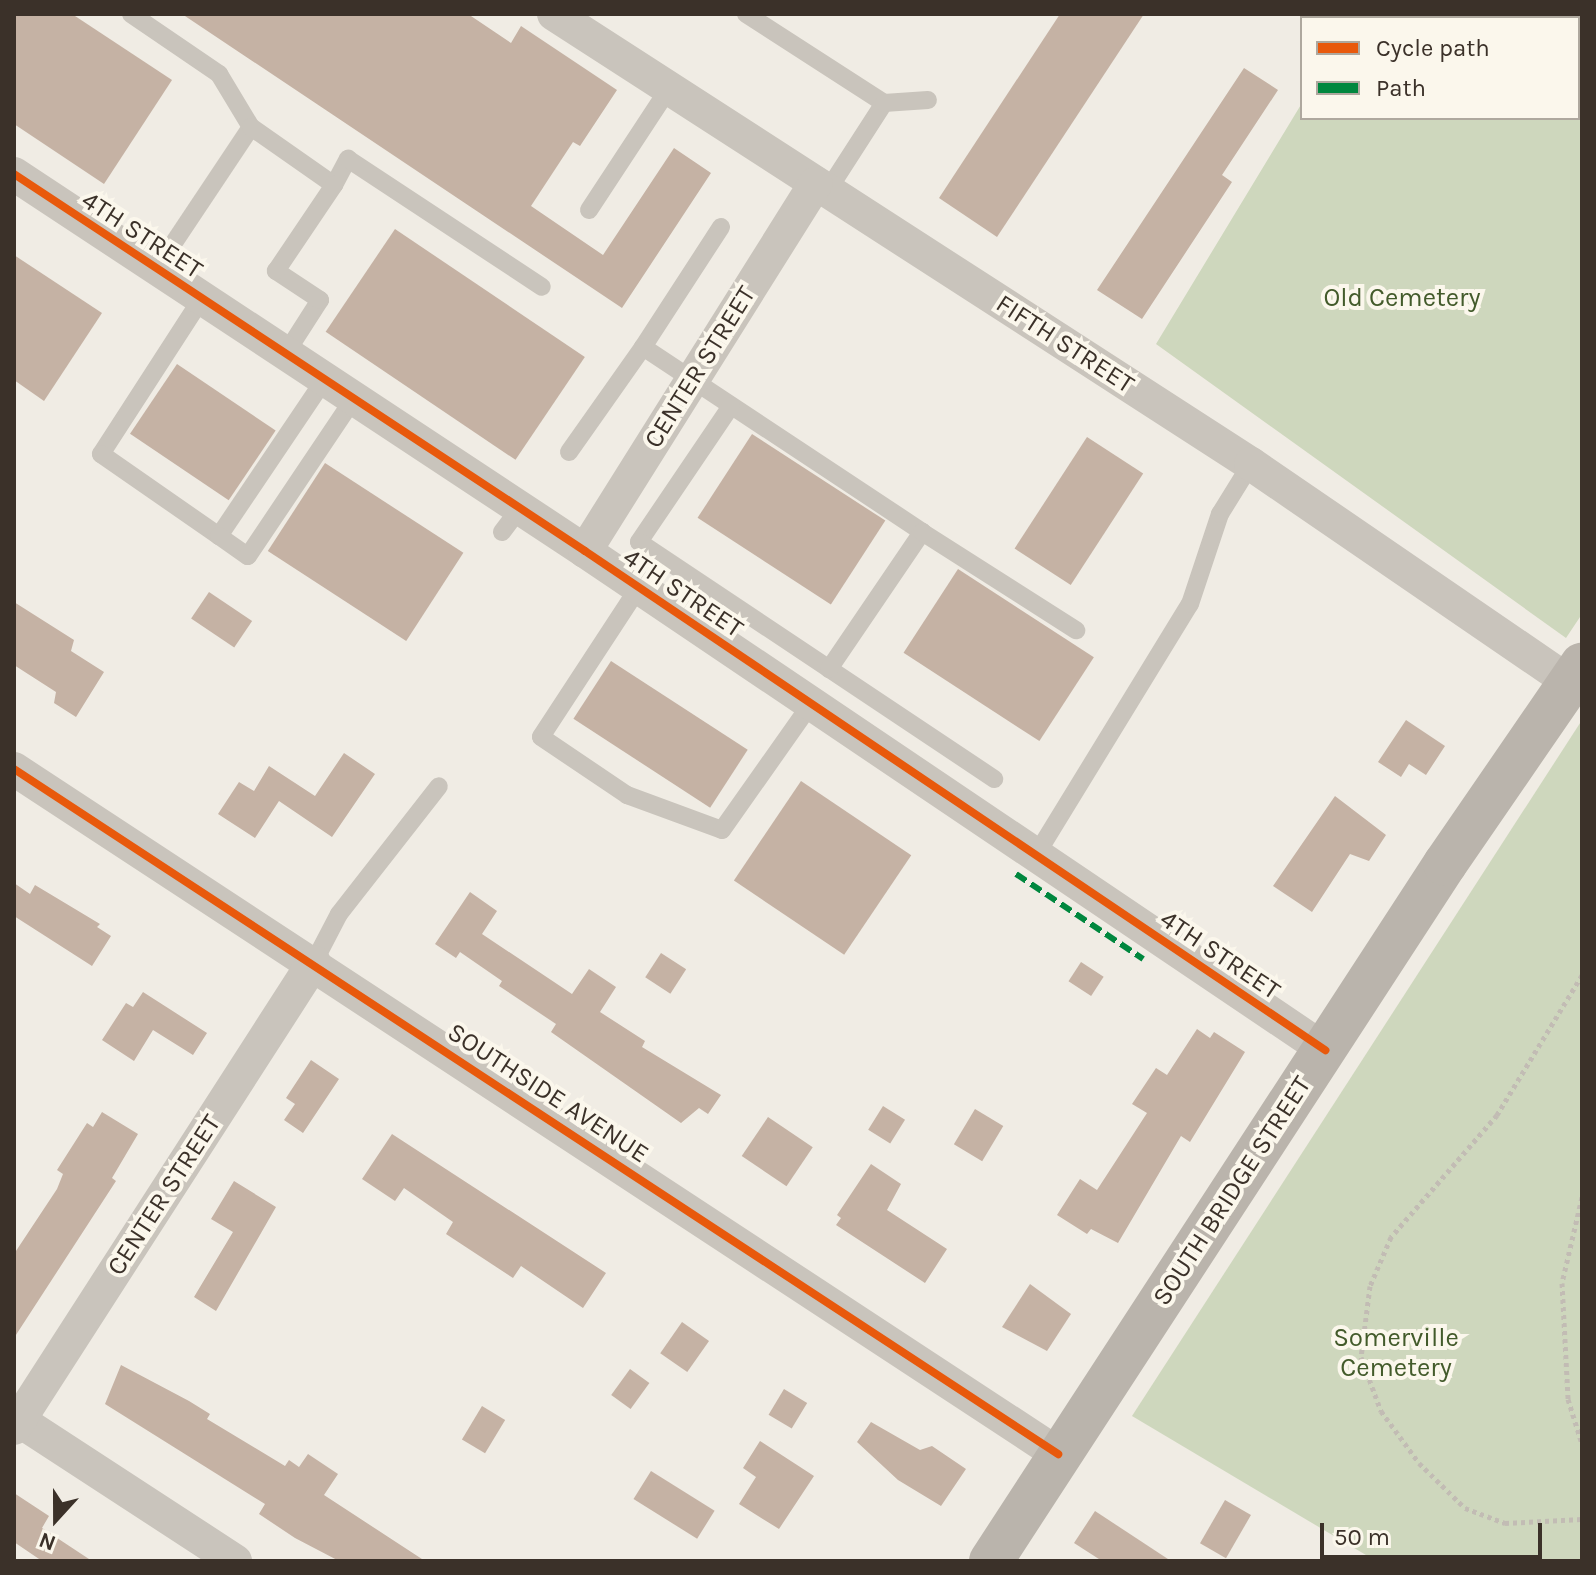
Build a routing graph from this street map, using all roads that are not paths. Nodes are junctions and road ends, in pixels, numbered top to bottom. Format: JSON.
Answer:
{"nodes":[{"id":1,"x":131,"y":14,"type":"edge"},
{"id":2,"x":554,"y":14,"type":"edge"},
{"id":3,"x":746,"y":14,"type":"edge"},
{"id":4,"x":669,"y":88,"type":"junction"},
{"id":5,"x":928,"y":100,"type":"dead end"},
{"id":6,"x":884,"y":103,"type":"junction"},
{"id":7,"x":251,"y":127,"type":"junction"},
{"id":8,"x":14,"y":174,"type":"edge"},
{"id":9,"x":334,"y":185,"type":"junction"},
{"id":10,"x":822,"y":186,"type":"junction"},
{"id":11,"x":589,"y":210,"type":"dead end"},
{"id":12,"x":721,"y":227,"type":"dead end"},
{"id":13,"x":157,"y":268,"type":"junction"},
{"id":14,"x":542,"y":287,"type":"dead end"},
{"id":15,"x":202,"y":298,"type":"junction"},
{"id":16,"x":643,"y":347,"type":"junction"},
{"id":17,"x":286,"y":353,"type":"junction"},
{"id":18,"x":325,"y":379,"type":"junction"},
{"id":19,"x":692,"y":380,"type":"junction"},
{"id":20,"x":354,"y":398,"type":"junction"},
{"id":21,"x":731,"y":406,"type":"junction"},
{"id":22,"x":569,"y":452,"type":"dead end"},
{"id":23,"x":1251,"y":464,"type":"junction"},
{"id":24,"x":922,"y":532,"type":"junction"},
{"id":25,"x":219,"y":536,"type":"junction"},
{"id":26,"x":585,"y":551,"type":"junction"},
{"id":27,"x":639,"y":587,"type":"junction"},
{"id":28,"x":1076,"y":630,"type":"dead end"},
{"id":29,"x":829,"y":669,"type":"junction"},
{"id":30,"x":1576,"y":674,"type":"edge"},
{"id":31,"x":811,"y":704,"type":"junction"},
{"id":32,"x":14,"y":769,"type":"edge"},
{"id":33,"x":994,"y":779,"type":"dead end"},
{"id":34,"x":439,"y":786,"type":"dead end"},
{"id":35,"x":1036,"y":855,"type":"junction"},
{"id":36,"x":314,"y":962,"type":"junction"},
{"id":37,"x":1325,"y":1050,"type":"junction"},
{"id":38,"x":16,"y":1421,"type":"edge"},
{"id":39,"x":1058,"y":1454,"type":"junction"},
{"id":40,"x":235,"y":1561,"type":"edge"},
{"id":41,"x":991,"y":1561,"type":"edge"}],
"edges":[{"from":1,"to":7,"type":"lane"},
{"from":2,"to":4,"type":"street","name":"FIFTH STREET"},
{"from":3,"to":6,"type":"lane"},
{"from":4,"to":10,"type":"street","name":"FIFTH STREET"},
{"from":4,"to":11,"type":"lane"},
{"from":5,"to":6,"type":"lane"},
{"from":6,"to":10,"type":"lane"},
{"from":7,"to":9,"type":"lane"},
{"from":7,"to":13,"type":"lane"},
{"from":8,"to":13,"type":"street","name":"4TH STREET"},
{"from":9,"to":14,"type":"lane"},
{"from":9,"to":17,"type":"lane"},
{"from":10,"to":19,"type":"street","name":"CENTER STREET"},
{"from":10,"to":23,"type":"street","name":"FIFTH STREET"},
{"from":12,"to":16,"type":"lane"},
{"from":13,"to":15,"type":"street","name":"4TH STREET"},
{"from":15,"to":17,"type":"street","name":"4TH STREET"},
{"from":15,"to":25,"type":"lane"},
{"from":16,"to":19,"type":"lane"},
{"from":16,"to":22,"type":"lane"},
{"from":17,"to":18,"type":"street","name":"4TH STREET"},
{"from":18,"to":20,"type":"street","name":"4TH STREET"},
{"from":18,"to":25,"type":"lane"},
{"from":19,"to":21,"type":"lane"},
{"from":19,"to":26,"type":"street","name":"CENTER STREET"},
{"from":20,"to":25,"type":"lane"},
{"from":20,"to":26,"type":"street","name":"4TH STREET"},
{"from":21,"to":24,"type":"lane"},
{"from":21,"to":29,"type":"lane"},
{"from":23,"to":30,"type":"street","name":"FIFTH STREET"},
{"from":23,"to":35,"type":"lane"},
{"from":24,"to":28,"type":"lane"},
{"from":24,"to":29,"type":"lane"},
{"from":26,"to":27,"type":"street","name":"4TH STREET"},
{"from":27,"to":31,"type":"street","name":"4TH STREET"},
{"from":27,"to":31,"type":"lane"},
{"from":29,"to":33,"type":"lane"},
{"from":30,"to":37,"type":"street","name":"SOUTH BRIDGE STREET"},
{"from":31,"to":35,"type":"street","name":"4TH STREET"},
{"from":32,"to":36,"type":"street","name":"SOUTHSIDE AVENUE"},
{"from":34,"to":36,"type":"lane"},
{"from":35,"to":37,"type":"street","name":"4TH STREET"},
{"from":36,"to":38,"type":"street","name":"CENTER STREET"},
{"from":36,"to":39,"type":"street","name":"SOUTHSIDE AVENUE"},
{"from":37,"to":39,"type":"street","name":"SOUTH BRIDGE STREET"},
{"from":38,"to":40,"type":"street"},
{"from":39,"to":41,"type":"street","name":"SOUTH BRIDGE STREET"}]}
